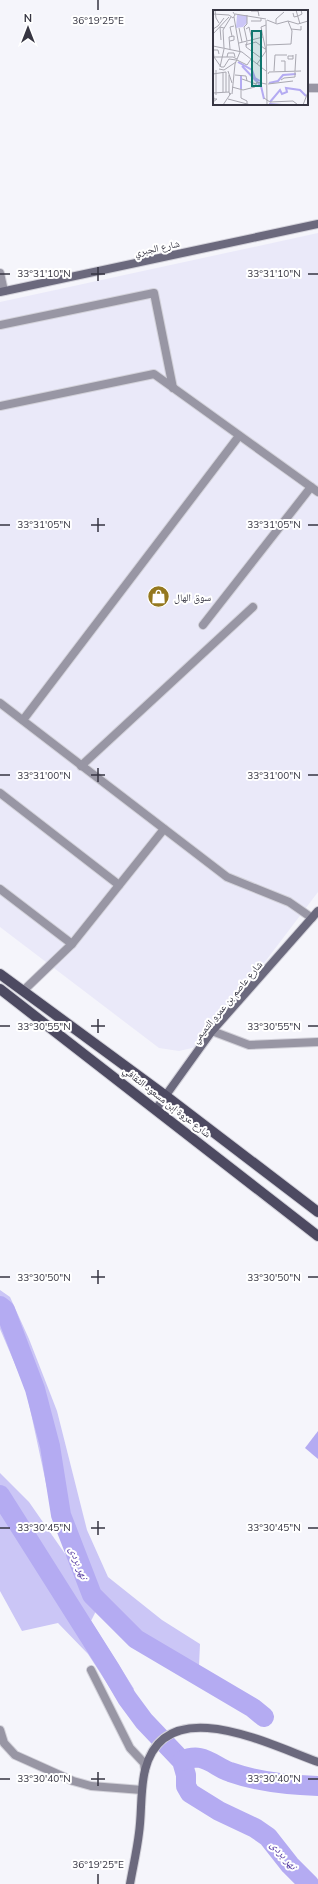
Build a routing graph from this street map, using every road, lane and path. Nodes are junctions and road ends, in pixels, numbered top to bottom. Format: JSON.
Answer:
{"nodes":[{"id":1,"x":318,"y":224,"type":"edge"},
{"id":2,"x":0,"y":273,"type":"edge"},
{"id":3,"x":2,"y":291,"type":"edge"},
{"id":4,"x":0,"y":325,"type":"edge"},
{"id":5,"x":173,"y":388,"type":"junction"},
{"id":6,"x":0,"y":406,"type":"edge"},
{"id":7,"x":239,"y":436,"type":"junction"},
{"id":8,"x":311,"y":487,"type":"junction"},
{"id":9,"x":318,"y":492,"type":"edge"},
{"id":10,"x":253,"y":608,"type":"dead end"},
{"id":11,"x":203,"y":625,"type":"dead end"},
{"id":12,"x":0,"y":703,"type":"edge"},
{"id":13,"x":23,"y":720,"type":"junction"},
{"id":14,"x":81,"y":766,"type":"junction"},
{"id":15,"x":0,"y":793,"type":"edge"},
{"id":16,"x":164,"y":829,"type":"junction"},
{"id":17,"x":119,"y":885,"type":"junction"},
{"id":18,"x":0,"y":889,"type":"edge"},
{"id":19,"x":318,"y":911,"type":"edge"},
{"id":20,"x":312,"y":918,"type":"junction"},
{"id":21,"x":72,"y":944,"type":"junction"},
{"id":22,"x":0,"y":974,"type":"edge"},
{"id":23,"x":0,"y":989,"type":"edge"},
{"id":24,"x":23,"y":991,"type":"junction"},
{"id":25,"x":212,"y":1031,"type":"junction"},
{"id":26,"x":318,"y":1042,"type":"edge"},
{"id":27,"x":166,"y":1096,"type":"junction"},
{"id":28,"x":156,"y":1109,"type":"junction"},
{"id":29,"x":318,"y":1212,"type":"edge"},
{"id":30,"x":318,"y":1236,"type":"edge"},
{"id":31,"x":91,"y":1670,"type":"dead end"},
{"id":32,"x":0,"y":1730,"type":"edge"},
{"id":33,"x":318,"y":1762,"type":"edge"},
{"id":34,"x":145,"y":1770,"type":"junction"},
{"id":35,"x":142,"y":1790,"type":"junction"},
{"id":36,"x":130,"y":1884,"type":"edge"}],
"edges":[{"from":1,"to":3,"type":"main road","name":"شارع الجبري"},
{"from":2,"to":3,"type":"street"},
{"from":4,"to":5,"type":"street"},
{"from":5,"to":6,"type":"street"},
{"from":5,"to":7,"type":"street"},
{"from":7,"to":8,"type":"street"},
{"from":7,"to":13,"type":"street"},
{"from":8,"to":9,"type":"street"},
{"from":8,"to":11,"type":"street"},
{"from":10,"to":14,"type":"street"},
{"from":12,"to":13,"type":"street"},
{"from":13,"to":14,"type":"street"},
{"from":14,"to":16,"type":"street"},
{"from":15,"to":17,"type":"street"},
{"from":16,"to":17,"type":"street"},
{"from":16,"to":20,"type":"street"},
{"from":17,"to":21,"type":"street"},
{"from":18,"to":21,"type":"street"},
{"from":19,"to":20,"type":"main road","name":"شارع عاصم بن عمرو التميمي"},
{"from":20,"to":25,"type":"main road","name":"شارع عاصم بن عمرو التميمي"},
{"from":21,"to":24,"type":"street"},
{"from":22,"to":24,"type":"main road","name":"شارع عروة إبن مسعود الثقافي"},
{"from":23,"to":28,"type":"main road","name":"شارع عروة إبن مسعود الثقافي"},
{"from":24,"to":27,"type":"main road","name":"شارع عروة إبن مسعود الثقافي"},
{"from":25,"to":26,"type":"street"},
{"from":25,"to":27,"type":"main road","name":"شارع عاصم بن عمرو التميمي"},
{"from":27,"to":28,"type":"main road","name":"شارع عاصم بن عمرو التميمي"},
{"from":27,"to":29,"type":"main road","name":"شارع عروة إبن مسعود الثقافي"},
{"from":28,"to":30,"type":"main road","name":"شارع عروة إبن مسعود الثقافي"},
{"from":31,"to":34,"type":"street"},
{"from":32,"to":35,"type":"street"},
{"from":33,"to":34,"type":"main road"},
{"from":34,"to":35,"type":"main road"},
{"from":35,"to":36,"type":"main road"}]}
